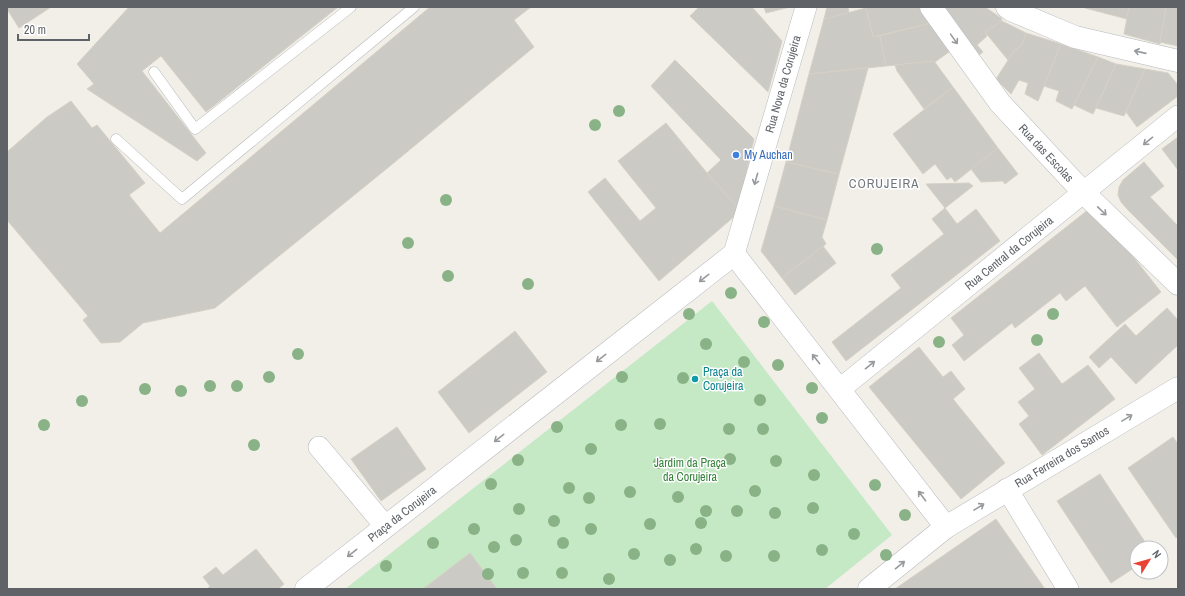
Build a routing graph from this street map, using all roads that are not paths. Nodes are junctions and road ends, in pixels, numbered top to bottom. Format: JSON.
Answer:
{"nodes":[{"id":1,"x":351,"y":7,"type":"edge"},
{"id":2,"x":414,"y":7,"type":"edge"},
{"id":3,"x":806,"y":7,"type":"edge"},
{"id":4,"x":931,"y":7,"type":"edge"},
{"id":5,"x":1006,"y":7,"type":"edge"},
{"id":6,"x":1178,"y":61,"type":"edge"},
{"id":7,"x":154,"y":72,"type":"dead end"},
{"id":8,"x":1178,"y":116,"type":"edge"},
{"id":9,"x":116,"y":139,"type":"dead end"},
{"id":10,"x":1084,"y":193,"type":"junction"},
{"id":11,"x":734,"y":254,"type":"junction"},
{"id":12,"x":1178,"y":284,"type":"edge"},
{"id":13,"x":1178,"y":388,"type":"edge"},
{"id":14,"x":840,"y":389,"type":"junction"},
{"id":15,"x":319,"y":447,"type":"dead end"},
{"id":16,"x":1007,"y":489,"type":"junction"},
{"id":17,"x":386,"y":527,"type":"junction"},
{"id":18,"x":946,"y":527,"type":"junction"},
{"id":19,"x":306,"y":589,"type":"edge"},
{"id":20,"x":869,"y":589,"type":"edge"},
{"id":21,"x":1068,"y":589,"type":"edge"}],
"edges":[{"from":1,"to":7,"type":"lane"},
{"from":2,"to":9,"type":"lane"},
{"from":3,"to":11,"type":"street","name":"Rua Nova da Corujeira","one_way":true},
{"from":4,"to":10,"type":"street","name":"Rua das Escolas","one_way":true},
{"from":6,"to":5,"type":"street","one_way":true},
{"from":8,"to":10,"type":"street","name":"Rua Central da Corujeira","one_way":true},
{"from":10,"to":12,"type":"street","name":"Rua das Escolas","one_way":true},
{"from":14,"to":10,"type":"street","name":"Rua Central da Corujeira","one_way":true},
{"from":14,"to":11,"type":"street","one_way":true},
{"from":11,"to":17,"type":"street","name":"Praça da Corujeira","one_way":true},
{"from":16,"to":13,"type":"street","name":"Rua Ferreira dos Santos","one_way":true},
{"from":18,"to":14,"type":"street","one_way":true},
{"from":15,"to":17,"type":"street"},
{"from":18,"to":16,"type":"street","name":"Rua Ferreira dos Santos","one_way":true},
{"from":16,"to":21,"type":"street"},
{"from":17,"to":19,"type":"street","name":"Praça da Corujeira","one_way":true},
{"from":20,"to":18,"type":"street","one_way":true}]}
